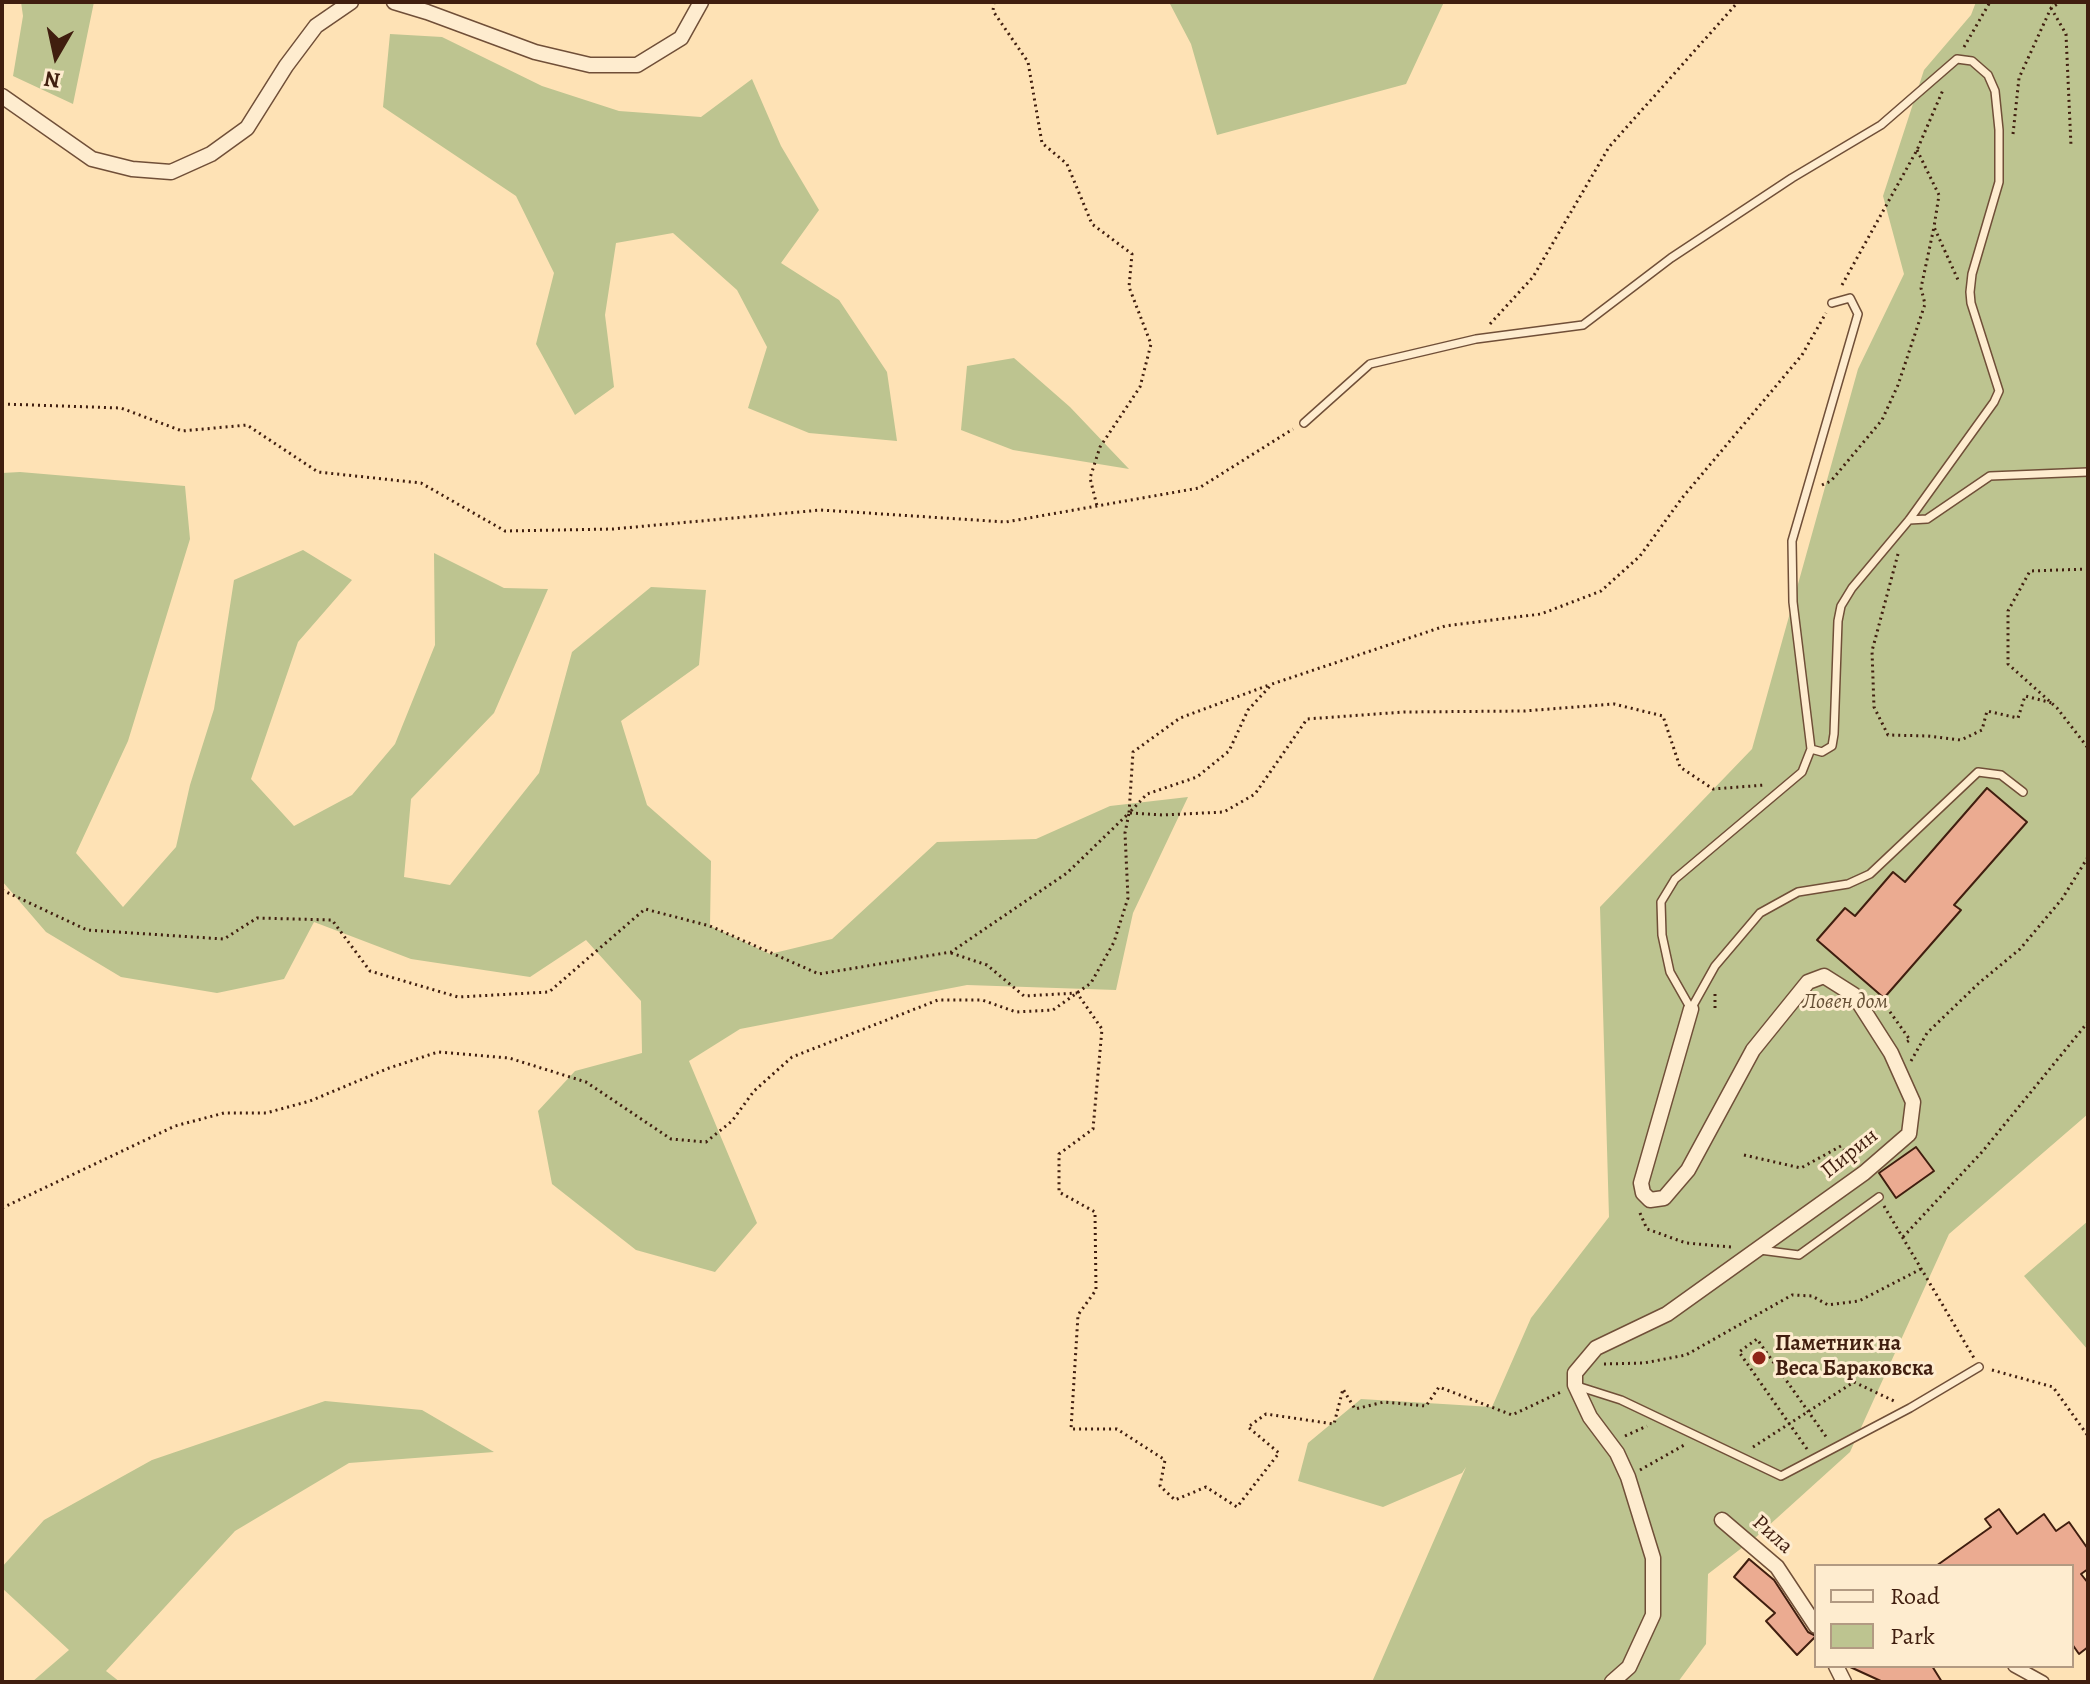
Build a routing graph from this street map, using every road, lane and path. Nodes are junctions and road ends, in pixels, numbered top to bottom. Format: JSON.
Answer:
{"nodes":[{"id":1,"x":351,"y":2,"type":"edge"},
{"id":2,"x":394,"y":2,"type":"edge"},
{"id":3,"x":701,"y":2,"type":"edge"},
{"id":4,"x":994,"y":2,"type":"edge"},
{"id":5,"x":1738,"y":2,"type":"edge"},
{"id":6,"x":1996,"y":2,"type":"edge"},
{"id":7,"x":2052,"y":2,"type":"edge"},
{"id":8,"x":2061,"y":2,"type":"edge"},
{"id":9,"x":1989,"y":4,"type":"edge"},
{"id":10,"x":2051,"y":8,"type":"junction"},
{"id":11,"x":1957,"y":59,"type":"junction"},
{"id":12,"x":1943,"y":88,"type":"dead end"},
{"id":13,"x":2,"y":96,"type":"edge"},
{"id":14,"x":2013,"y":137,"type":"dead end"},
{"id":15,"x":2071,"y":146,"type":"dead end"},
{"id":16,"x":1917,"y":150,"type":"junction"},
{"id":17,"x":1934,"y":227,"type":"junction"},
{"id":18,"x":1970,"y":292,"type":"junction"},
{"id":19,"x":1832,"y":303,"type":"junction"},
{"id":20,"x":1476,"y":339,"type":"junction"},
{"id":21,"x":2,"y":404,"type":"edge"},
{"id":22,"x":1304,"y":423,"type":"joint"},
{"id":23,"x":2088,"y":472,"type":"edge"},
{"id":24,"x":1831,"y":481,"type":"dead end"},
{"id":25,"x":1097,"y":506,"type":"junction"},
{"id":26,"x":1909,"y":520,"type":"junction"},
{"id":27,"x":1899,"y":550,"type":"dead end"},
{"id":28,"x":2088,"y":569,"type":"edge"},
{"id":29,"x":1272,"y":684,"type":"junction"},
{"id":30,"x":2052,"y":703,"type":"junction"},
{"id":31,"x":2088,"y":748,"type":"edge"},
{"id":32,"x":1811,"y":749,"type":"junction"},
{"id":33,"x":1789,"y":783,"type":"junction"},
{"id":34,"x":2023,"y":792,"type":"dead end"},
{"id":35,"x":1129,"y":813,"type":"junction"},
{"id":36,"x":2088,"y":857,"type":"edge"},
{"id":37,"x":2,"y":890,"type":"edge"},
{"id":38,"x":951,"y":952,"type":"junction"},
{"id":39,"x":1077,"y":993,"type":"junction"},
{"id":40,"x":1883,"y":1002,"type":"dead end"},
{"id":41,"x":1691,"y":1009,"type":"junction"},
{"id":42,"x":2088,"y":1022,"type":"edge"},
{"id":43,"x":1891,"y":1053,"type":"junction"},
{"id":44,"x":1902,"y":1076,"type":"junction"},
{"id":45,"x":1744,"y":1155,"type":"dead end"},
{"id":46,"x":1864,"y":1173,"type":"junction"},
{"id":47,"x":1643,"y":1193,"type":"junction"},
{"id":48,"x":1879,"y":1197,"type":"joint"},
{"id":49,"x":2,"y":1208,"type":"edge"},
{"id":50,"x":1903,"y":1237,"type":"junction"},
{"id":51,"x":1756,"y":1252,"type":"junction"},
{"id":52,"x":1921,"y":1269,"type":"junction"},
{"id":53,"x":1604,"y":1364,"type":"dead end"},
{"id":54,"x":1979,"y":1367,"type":"junction"},
{"id":55,"x":1575,"y":1385,"type":"junction"},
{"id":56,"x":1910,"y":1408,"type":"junction"},
{"id":57,"x":1808,"y":1412,"type":"junction"},
{"id":58,"x":1661,"y":1419,"type":"junction"},
{"id":59,"x":1789,"y":1424,"type":"junction"},
{"id":60,"x":1700,"y":1436,"type":"junction"},
{"id":61,"x":2088,"y":1436,"type":"edge"},
{"id":62,"x":1610,"y":1443,"type":"junction"},
{"id":63,"x":1834,"y":1448,"type":"junction"},
{"id":64,"x":1740,"y":1456,"type":"junction"},
{"id":65,"x":1814,"y":1458,"type":"junction"},
{"id":66,"x":1628,"y":1477,"type":"junction"},
{"id":67,"x":1722,"y":1520,"type":"dead end"},
{"id":68,"x":1814,"y":1623,"type":"edge"},
{"id":69,"x":2018,"y":1668,"type":"edge"},
{"id":70,"x":1612,"y":1682,"type":"edge"},
{"id":71,"x":2043,"y":1682,"type":"edge"}],
"edges":[{"from":1,"to":13,"type":"street"},
{"from":2,"to":3,"type":"street"},
{"from":4,"to":25,"type":"path"},
{"from":5,"to":20,"type":"path"},
{"from":6,"to":9,"type":"path"},
{"from":7,"to":10,"type":"path"},
{"from":8,"to":10,"type":"path"},
{"from":9,"to":11,"type":"path"},
{"from":10,"to":14,"type":"path"},
{"from":10,"to":15,"type":"path"},
{"from":11,"to":18,"type":"lane"},
{"from":11,"to":20,"type":"lane"},
{"from":12,"to":16,"type":"path"},
{"from":16,"to":17,"type":"path"},
{"from":16,"to":19,"type":"path"},
{"from":17,"to":18,"type":"path"},
{"from":17,"to":24,"type":"path"},
{"from":18,"to":26,"type":"lane"},
{"from":19,"to":29,"type":"path"},
{"from":19,"to":32,"type":"lane"},
{"from":20,"to":22,"type":"lane"},
{"from":21,"to":25,"type":"path"},
{"from":22,"to":25,"type":"path"},
{"from":23,"to":26,"type":"lane"},
{"from":26,"to":32,"type":"lane"},
{"from":27,"to":30,"type":"path"},
{"from":28,"to":30,"type":"path"},
{"from":29,"to":35,"type":"path"},
{"from":29,"to":35,"type":"path"},
{"from":30,"to":31,"type":"path"},
{"from":32,"to":33,"type":"lane"},
{"from":33,"to":35,"type":"path"},
{"from":33,"to":41,"type":"lane"},
{"from":34,"to":41,"type":"lane"},
{"from":35,"to":38,"type":"path"},
{"from":35,"to":39,"type":"path"},
{"from":36,"to":44,"type":"path"},
{"from":37,"to":38,"type":"path"},
{"from":38,"to":39,"type":"path"},
{"from":39,"to":49,"type":"path"},
{"from":39,"to":55,"type":"path"},
{"from":40,"to":43,"type":"path"},
{"from":41,"to":47,"type":"street"},
{"from":42,"to":50,"type":"path"},
{"from":43,"to":44,"type":"street","name":"Пирин"},
{"from":43,"to":47,"type":"street","name":"Пирин"},
{"from":44,"to":46,"type":"street","name":"Пирин"},
{"from":45,"to":46,"type":"path"},
{"from":46,"to":51,"type":"street","name":"Пирин"},
{"from":47,"to":51,"type":"path"},
{"from":48,"to":50,"type":"path"},
{"from":48,"to":51,"type":"lane"},
{"from":50,"to":52,"type":"path"},
{"from":51,"to":55,"type":"street","name":"Пирин"},
{"from":52,"to":53,"type":"path"},
{"from":52,"to":54,"type":"path"},
{"from":54,"to":56,"type":"lane"},
{"from":54,"to":61,"type":"path"},
{"from":55,"to":58,"type":"lane"},
{"from":55,"to":62,"type":"street"},
{"from":56,"to":57,"type":"path"},
{"from":56,"to":63,"type":"lane"},
{"from":57,"to":59,"type":"path"},
{"from":57,"to":59,"type":"path"},
{"from":57,"to":63,"type":"path"},
{"from":58,"to":60,"type":"lane"},
{"from":58,"to":62,"type":"path"},
{"from":59,"to":64,"type":"path"},
{"from":59,"to":65,"type":"path"},
{"from":60,"to":64,"type":"lane"},
{"from":60,"to":66,"type":"path"},
{"from":62,"to":66,"type":"street"},
{"from":63,"to":65,"type":"lane"},
{"from":64,"to":65,"type":"lane"},
{"from":66,"to":70,"type":"street"},
{"from":67,"to":68,"type":"street","name":"Рила"},
{"from":69,"to":71,"type":"street"}]}
